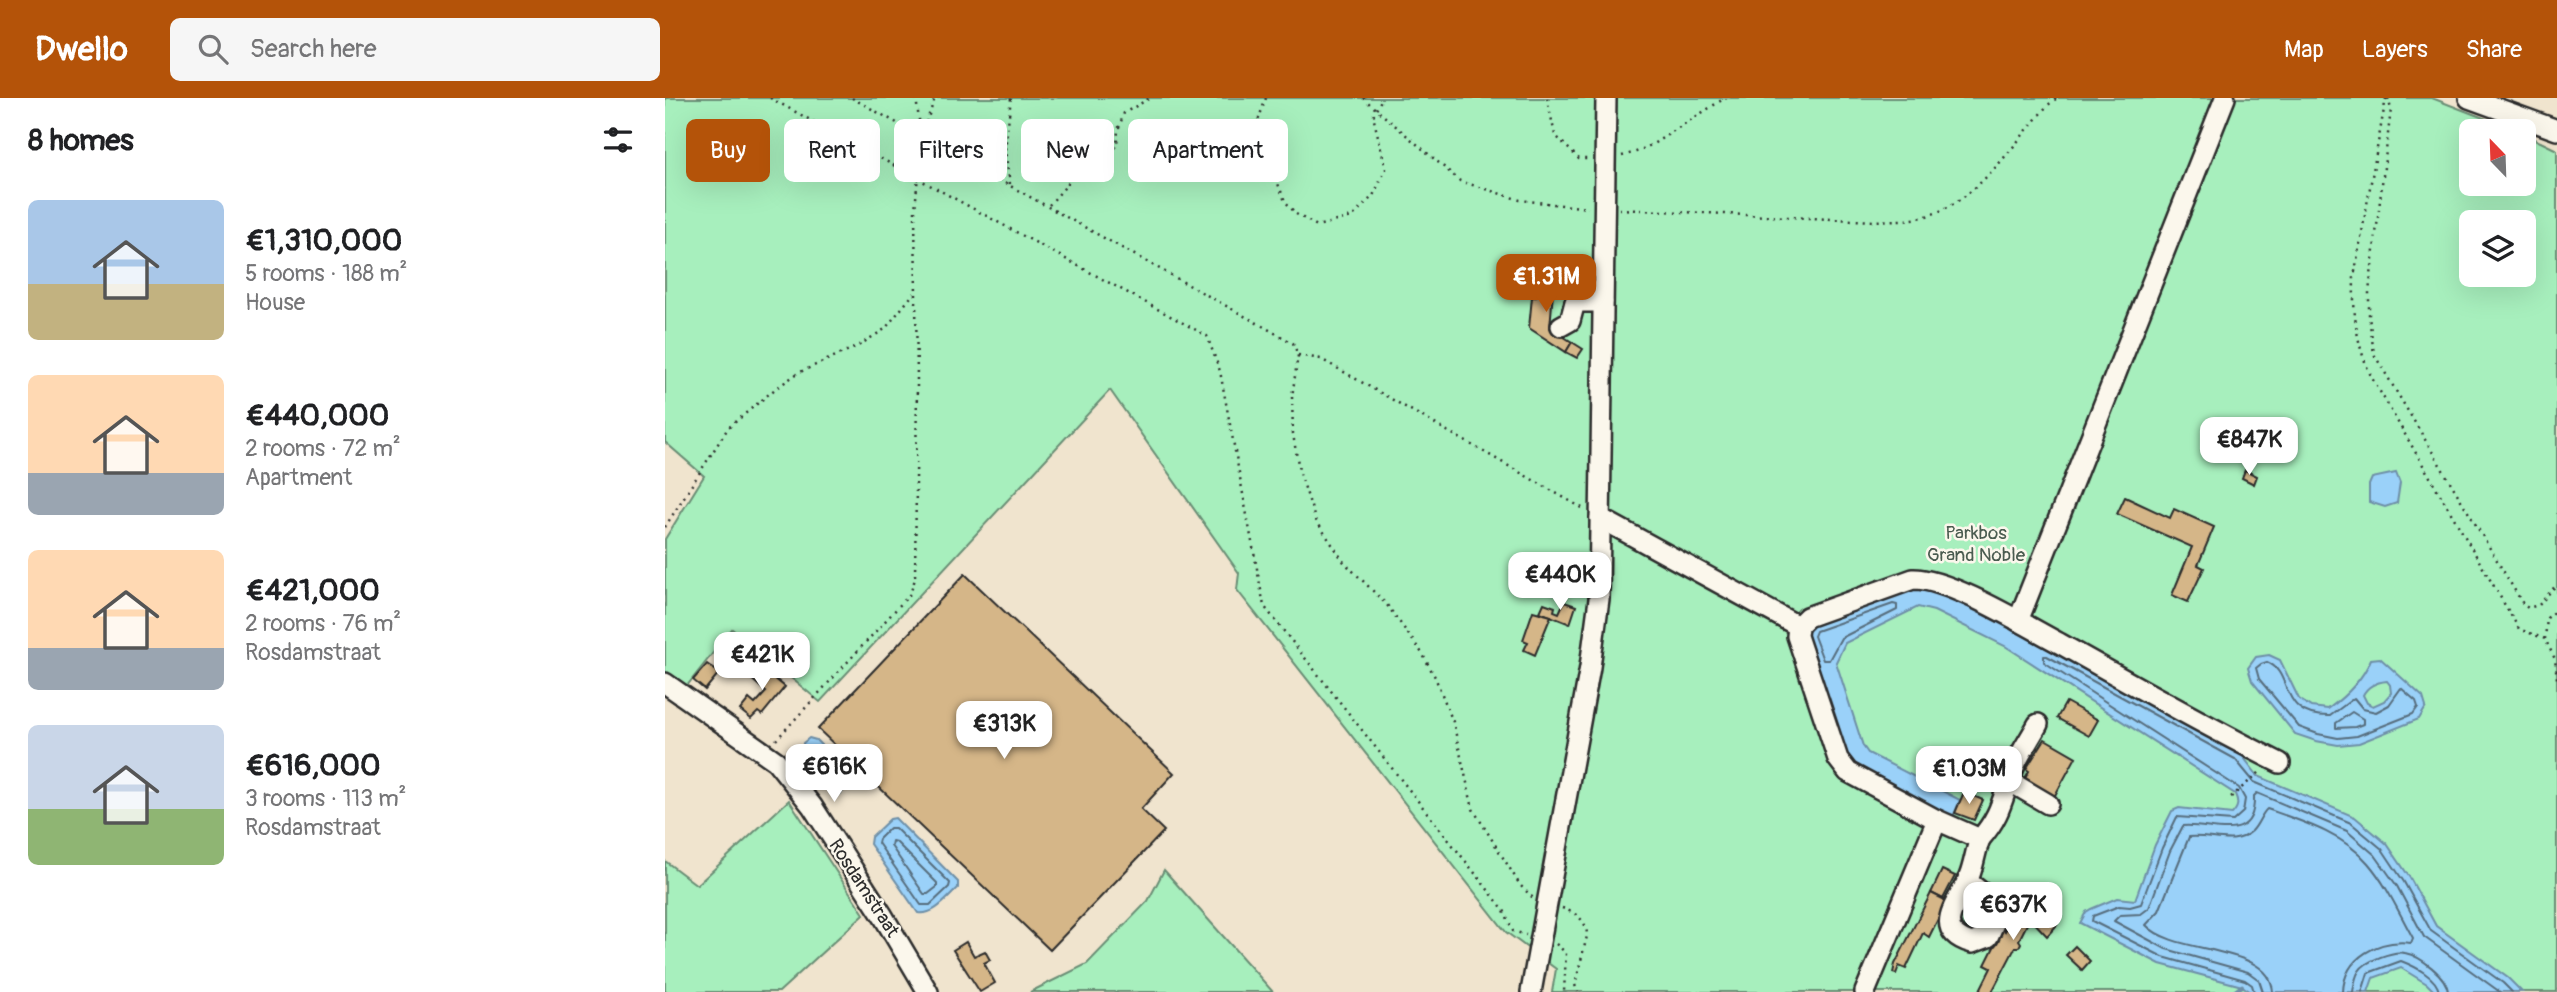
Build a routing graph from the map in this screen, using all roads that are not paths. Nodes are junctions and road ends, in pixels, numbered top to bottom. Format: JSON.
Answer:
{"nodes":[{"id":1,"x":1606,"y":98,"type":"edge"},
{"id":2,"x":2225,"y":98,"type":"edge"},
{"id":3,"x":2469,"y":98,"type":"edge"},
{"id":4,"x":2557,"y":130,"type":"edge"},
{"id":5,"x":1603,"y":302,"type":"junction"},
{"id":6,"x":1561,"y":326,"type":"dead end"},
{"id":7,"x":1600,"y":518,"type":"junction"},
{"id":8,"x":2018,"y":621,"type":"junction"},
{"id":9,"x":1798,"y":626,"type":"junction"},
{"id":10,"x":665,"y":683,"type":"edge"},
{"id":11,"x":2038,"y":724,"type":"dead end"},
{"id":12,"x":2280,"y":763,"type":"dead end"},
{"id":13,"x":2009,"y":781,"type":"junction"},
{"id":14,"x":2047,"y":804,"type":"dead end"},
{"id":15,"x":1937,"y":820,"type":"junction"},
{"id":16,"x":1980,"y":839,"type":"junction"},
{"id":17,"x":1967,"y":881,"type":"dead end"},
{"id":18,"x":928,"y":992,"type":"edge"},
{"id":19,"x":1531,"y":992,"type":"edge"},
{"id":20,"x":1865,"y":992,"type":"edge"}],
"edges":[{"from":1,"to":5,"type":"street"},
{"from":2,"to":8,"type":"street"},
{"from":3,"to":4,"type":"street"},
{"from":5,"to":6,"type":"street"},
{"from":5,"to":7,"type":"street"},
{"from":7,"to":9,"type":"street"},
{"from":7,"to":19,"type":"street"},
{"from":8,"to":9,"type":"street"},
{"from":8,"to":12,"type":"street"},
{"from":9,"to":15,"type":"street"},
{"from":10,"to":18,"type":"street","name":"Rosdamstraat"},
{"from":11,"to":13,"type":"street"},
{"from":13,"to":14,"type":"street"},
{"from":13,"to":16,"type":"street"},
{"from":15,"to":16,"type":"street"},
{"from":15,"to":20,"type":"street"},
{"from":16,"to":17,"type":"street"}]}
